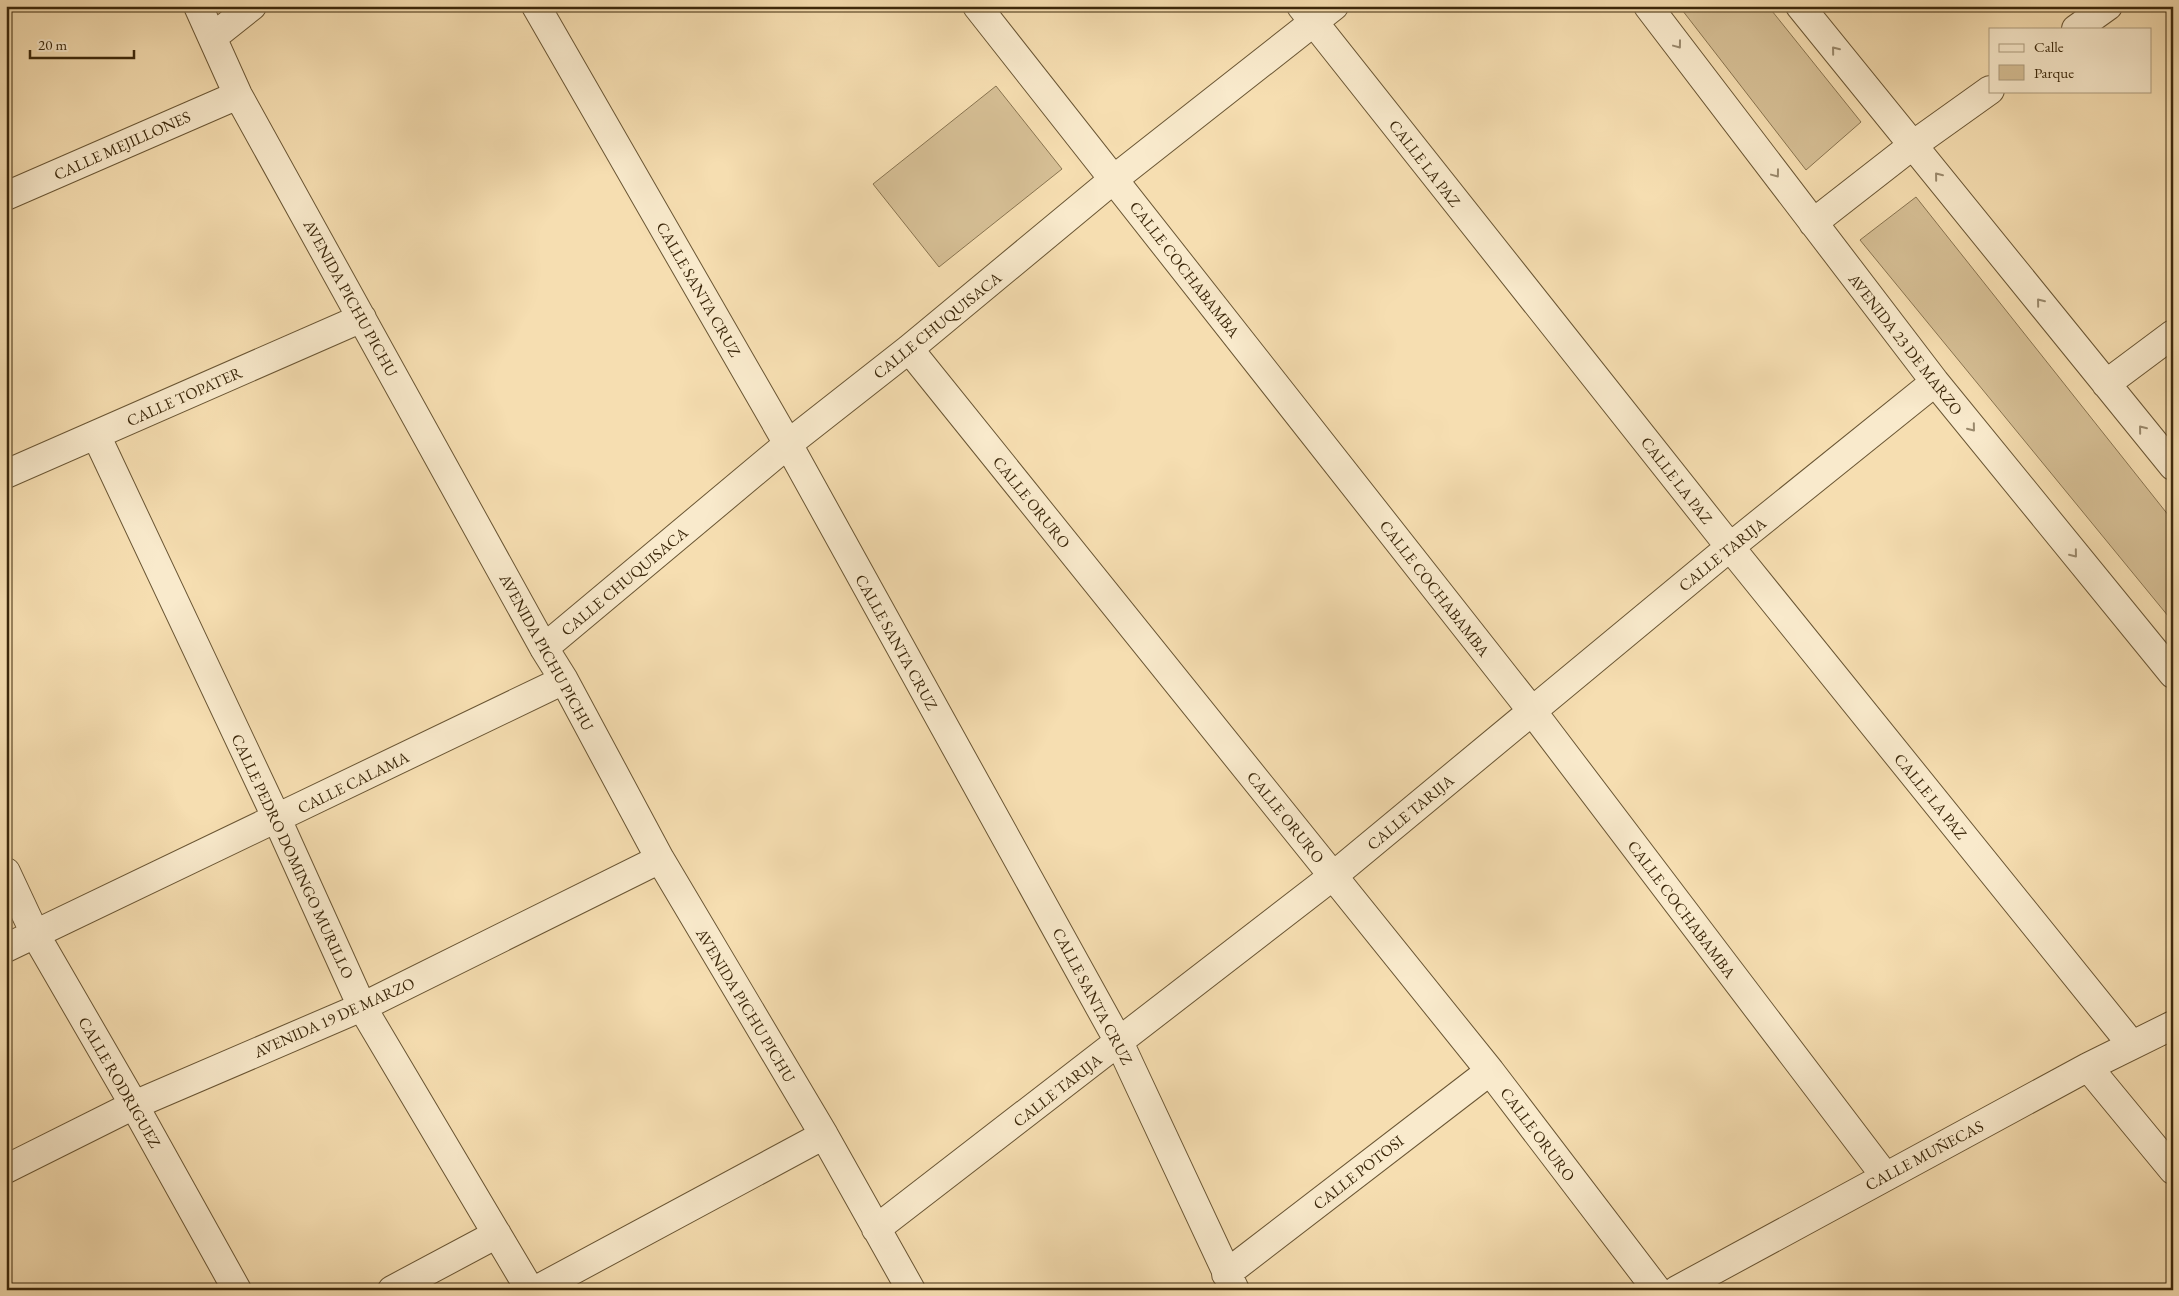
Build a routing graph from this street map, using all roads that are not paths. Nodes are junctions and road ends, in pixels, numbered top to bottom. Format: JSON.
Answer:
{"nodes":[{"id":1,"x":198,"y":6,"type":"edge"},
{"id":2,"x":252,"y":6,"type":"edge"},
{"id":3,"x":536,"y":6,"type":"edge"},
{"id":4,"x":977,"y":6,"type":"edge"},
{"id":5,"x":1648,"y":6,"type":"edge"},
{"id":6,"x":1800,"y":6,"type":"edge"},
{"id":7,"x":2108,"y":6,"type":"edge"},
{"id":8,"x":1316,"y":12,"type":"edge"},
{"id":9,"x":2077,"y":28,"type":"edge"},
{"id":10,"x":213,"y":37,"type":"junction"},
{"id":11,"x":1989,"y":91,"type":"edge"},
{"id":12,"x":238,"y":94,"type":"junction"},
{"id":13,"x":1913,"y":145,"type":"junction"},
{"id":14,"x":1114,"y":179,"type":"junction"},
{"id":15,"x":6,"y":196,"type":"edge"},
{"id":16,"x":1813,"y":223,"type":"junction"},
{"id":17,"x":362,"y":318,"type":"junction"},
{"id":18,"x":2173,"y":334,"type":"edge"},
{"id":19,"x":909,"y":349,"type":"junction"},
{"id":20,"x":1935,"y":382,"type":"junction"},
{"id":21,"x":2106,"y":384,"type":"junction"},
{"id":22,"x":96,"y":435,"type":"junction"},
{"id":23,"x":788,"y":444,"type":"junction"},
{"id":24,"x":2173,"y":466,"type":"edge"},
{"id":25,"x":6,"y":474,"type":"edge"},
{"id":26,"x":1730,"y":547,"type":"junction"},
{"id":27,"x":544,"y":648,"type":"junction"},
{"id":28,"x":2173,"y":674,"type":"edge"},
{"id":29,"x":564,"y":680,"type":"junction"},
{"id":30,"x":1532,"y":711,"type":"junction"},
{"id":31,"x":277,"y":819,"type":"junction"},
{"id":32,"x":660,"y":859,"type":"junction"},
{"id":33,"x":6,"y":872,"type":"edge"},
{"id":34,"x":1333,"y":876,"type":"junction"},
{"id":35,"x":35,"y":934,"type":"junction"},
{"id":36,"x":6,"y":948,"type":"edge"},
{"id":37,"x":362,"y":1007,"type":"junction"},
{"id":38,"x":2173,"y":1026,"type":"edge"},
{"id":39,"x":1119,"y":1042,"type":"junction"},
{"id":40,"x":2132,"y":1045,"type":"junction"},
{"id":41,"x":2088,"y":1066,"type":"junction"},
{"id":42,"x":1490,"y":1071,"type":"junction"},
{"id":43,"x":134,"y":1105,"type":"junction"},
{"id":44,"x":824,"y":1136,"type":"junction"},
{"id":45,"x":6,"y":1169,"type":"edge"},
{"id":46,"x":2173,"y":1170,"type":"edge"},
{"id":47,"x":1885,"y":1176,"type":"junction"},
{"id":48,"x":876,"y":1229,"type":"junction"},
{"id":49,"x":497,"y":1234,"type":"junction"},
{"id":50,"x":1230,"y":1282,"type":"edge"},
{"id":51,"x":236,"y":1290,"type":"edge"},
{"id":52,"x":392,"y":1290,"type":"edge"},
{"id":53,"x":530,"y":1290,"type":"edge"},
{"id":54,"x":536,"y":1290,"type":"edge"},
{"id":55,"x":910,"y":1290,"type":"edge"},
{"id":56,"x":1657,"y":1290,"type":"edge"},
{"id":57,"x":1677,"y":1290,"type":"edge"}],
"edges":[{"from":1,"to":10,"type":"street","name":"AVENIDA PICHU PICHU"},
{"from":2,"to":10,"type":"street"},
{"from":3,"to":23,"type":"street","name":"CALLE SANTA CRUZ"},
{"from":4,"to":14,"type":"street","name":"CALLE COCHABAMBA"},
{"from":5,"to":16,"type":"street","name":"AVENIDA 23 DE MARZO","one_way":true},
{"from":13,"to":6,"type":"street","one_way":true},
{"from":7,"to":9,"type":"street"},
{"from":8,"to":14,"type":"street","name":"CALLE CHUQUISACA"},
{"from":8,"to":26,"type":"street","name":"CALLE LA PAZ"},
{"from":10,"to":12,"type":"street","name":"AVENIDA PICHU PICHU"},
{"from":11,"to":13,"type":"street"},
{"from":12,"to":15,"type":"street","name":"CALLE MEJILLONES"},
{"from":12,"to":17,"type":"street","name":"AVENIDA PICHU PICHU"},
{"from":13,"to":16,"type":"street"},
{"from":21,"to":13,"type":"street","one_way":true},
{"from":14,"to":19,"type":"street","name":"CALLE CHUQUISACA"},
{"from":14,"to":30,"type":"street","name":"CALLE COCHABAMBA"},
{"from":16,"to":20,"type":"street","name":"AVENIDA 23 DE MARZO"},
{"from":17,"to":22,"type":"street","name":"CALLE TOPATER"},
{"from":17,"to":27,"type":"street","name":"AVENIDA PICHU PICHU"},
{"from":18,"to":21,"type":"street"},
{"from":19,"to":23,"type":"street","name":"CALLE CHUQUISACA"},
{"from":19,"to":34,"type":"street","name":"CALLE ORURO"},
{"from":20,"to":26,"type":"street","name":"CALLE TARIJA"},
{"from":20,"to":28,"type":"street","name":"AVENIDA 23 DE MARZO","one_way":true},
{"from":24,"to":21,"type":"street","one_way":true},
{"from":22,"to":25,"type":"street","name":"CALLE TOPATER"},
{"from":22,"to":31,"type":"street","name":"CALLE PEDRO DOMINGO MURILLO"},
{"from":23,"to":27,"type":"street","name":"CALLE CHUQUISACA"},
{"from":23,"to":39,"type":"street","name":"CALLE SANTA CRUZ"},
{"from":26,"to":30,"type":"street","name":"CALLE TARIJA"},
{"from":26,"to":40,"type":"street","name":"CALLE LA PAZ"},
{"from":27,"to":29,"type":"street","name":"AVENIDA PICHU PICHU"},
{"from":29,"to":31,"type":"street","name":"CALLE CALAMA"},
{"from":29,"to":32,"type":"street","name":"AVENIDA PICHU PICHU"},
{"from":30,"to":34,"type":"street","name":"CALLE TARIJA"},
{"from":30,"to":47,"type":"street","name":"CALLE COCHABAMBA"},
{"from":31,"to":35,"type":"street","name":"CALLE CALAMA"},
{"from":31,"to":37,"type":"street","name":"CALLE PEDRO DOMINGO MURILLO"},
{"from":32,"to":37,"type":"street","name":"AVENIDA 19 DE MARZO"},
{"from":32,"to":44,"type":"street","name":"AVENIDA PICHU PICHU"},
{"from":33,"to":35,"type":"street","name":"CALLE RODRIGUEZ"},
{"from":34,"to":39,"type":"street","name":"CALLE TARIJA"},
{"from":34,"to":42,"type":"street","name":"CALLE ORURO"},
{"from":35,"to":36,"type":"street","name":"CALLE CALAMA"},
{"from":35,"to":43,"type":"street","name":"CALLE RODRIGUEZ"},
{"from":37,"to":43,"type":"street","name":"AVENIDA 19 DE MARZO"},
{"from":37,"to":49,"type":"street","name":"CALLE PEDRO DOMINGO MURILLO"},
{"from":38,"to":40,"type":"street","name":"CALLE MUÑECAS"},
{"from":39,"to":48,"type":"street","name":"CALLE TARIJA"},
{"from":39,"to":50,"type":"street","name":"CALLE SANTA CRUZ"},
{"from":40,"to":41,"type":"street","name":"CALLE MUÑECAS"},
{"from":41,"to":46,"type":"street"},
{"from":41,"to":47,"type":"street","name":"CALLE MUÑECAS"},
{"from":42,"to":50,"type":"street","name":"CALLE POTOSI"},
{"from":42,"to":56,"type":"street","name":"CALLE ORURO"},
{"from":43,"to":45,"type":"street","name":"AVENIDA 19 DE MARZO"},
{"from":43,"to":51,"type":"street","name":"CALLE RODRIGUEZ"},
{"from":44,"to":48,"type":"street","name":"AVENIDA PICHU PICHU"},
{"from":44,"to":54,"type":"street"},
{"from":47,"to":57,"type":"street","name":"CALLE MUÑECAS"},
{"from":48,"to":55,"type":"street","name":"AVENIDA PICHU PICHU"},
{"from":49,"to":52,"type":"street"},
{"from":49,"to":53,"type":"street","name":"CALLE PEDRO DOMINGO MURILLO"}]}
